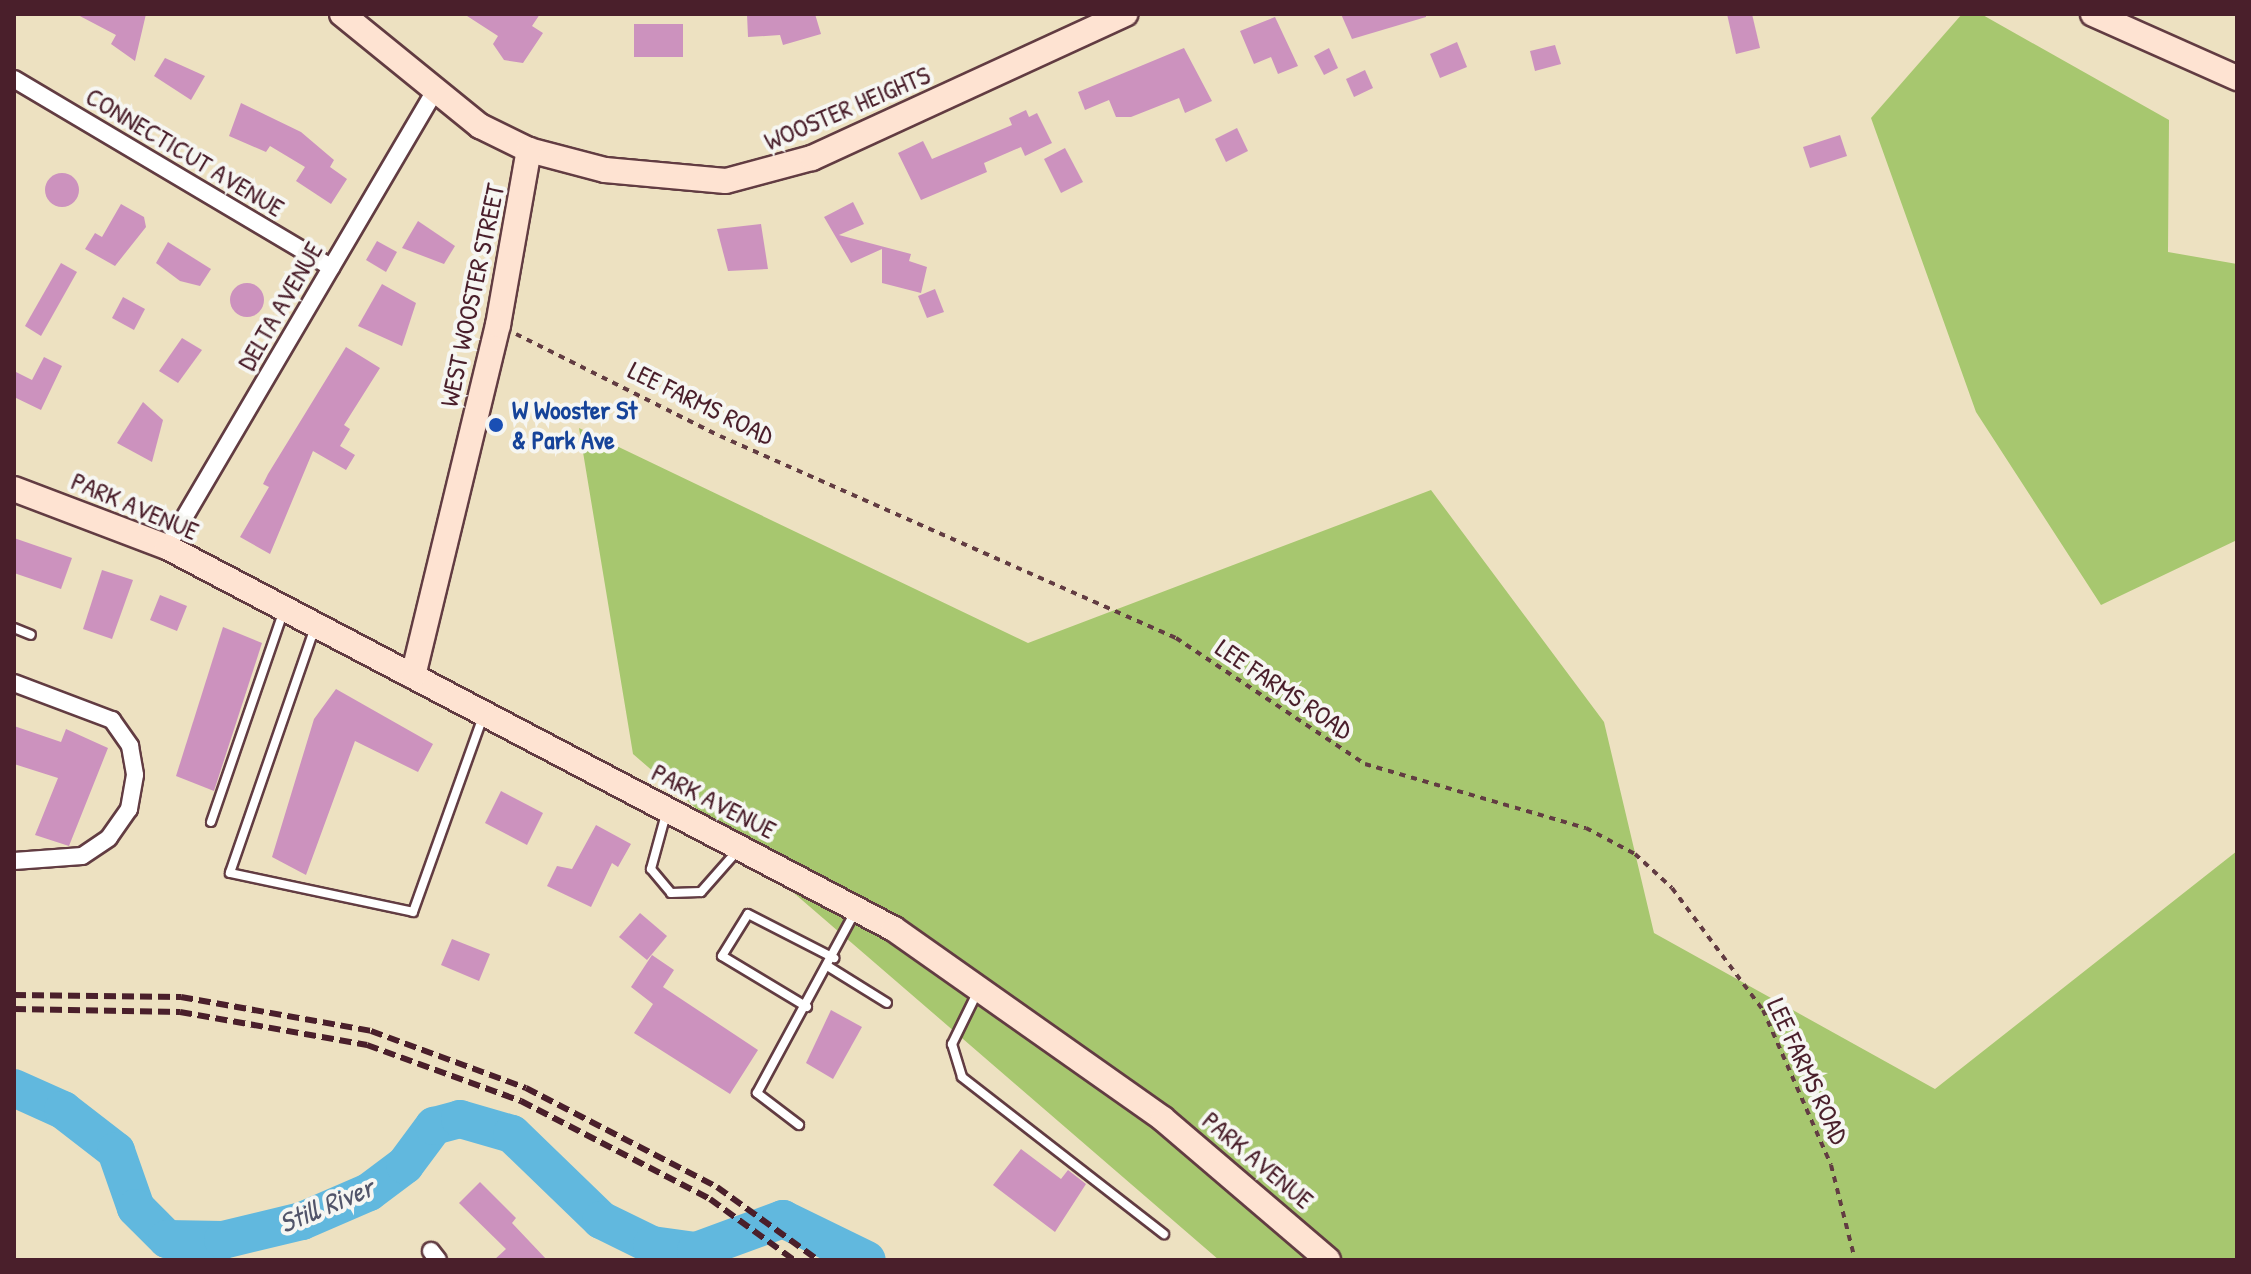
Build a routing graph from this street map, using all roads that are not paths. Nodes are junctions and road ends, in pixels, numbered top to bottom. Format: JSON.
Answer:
{"nodes":[{"id":1,"x":342,"y":14,"type":"edge"},
{"id":2,"x":1125,"y":14,"type":"edge"},
{"id":3,"x":2093,"y":14,"type":"edge"},
{"id":4,"x":2237,"y":78,"type":"edge"},
{"id":5,"x":14,"y":79,"type":"edge"},
{"id":6,"x":436,"y":89,"type":"junction"},
{"id":7,"x":529,"y":150,"type":"junction"},
{"id":8,"x":331,"y":267,"type":"junction"},
{"id":9,"x":14,"y":489,"type":"edge"},
{"id":10,"x":167,"y":547,"type":"junction"},
{"id":11,"x":284,"y":609,"type":"junction"},
{"id":12,"x":316,"y":625,"type":"junction"},
{"id":13,"x":14,"y":628,"type":"edge"},
{"id":14,"x":31,"y":635,"type":"dead end"},
{"id":15,"x":413,"y":676,"type":"junction"},
{"id":16,"x":14,"y":683,"type":"edge"},
{"id":17,"x":484,"y":713,"type":"junction"},
{"id":18,"x":669,"y":809,"type":"junction"},
{"id":19,"x":211,"y":822,"type":"dead end"},
{"id":20,"x":741,"y":846,"type":"junction"},
{"id":21,"x":14,"y":861,"type":"edge"},
{"id":22,"x":857,"y":908,"type":"junction"},
{"id":23,"x":834,"y":958,"type":"junction"},
{"id":24,"x":829,"y":967,"type":"junction"},
{"id":25,"x":982,"y":986,"type":"junction"},
{"id":26,"x":887,"y":1003,"type":"dead end"},
{"id":27,"x":807,"y":1007,"type":"junction"},
{"id":28,"x":799,"y":1125,"type":"dead end"},
{"id":29,"x":1164,"y":1234,"type":"dead end"},
{"id":30,"x":1328,"y":1260,"type":"edge"}],
"edges":[{"from":1,"to":6,"type":"main road"},
{"from":2,"to":7,"type":"main road","name":"WOOSTER HEIGHTS"},
{"from":3,"to":4,"type":"main road"},
{"from":5,"to":8,"type":"street","name":"CONNECTICUT AVENUE"},
{"from":6,"to":7,"type":"main road"},
{"from":6,"to":8,"type":"street","name":"DELTA AVENUE"},
{"from":7,"to":15,"type":"main road","name":"WEST WOOSTER STREET"},
{"from":8,"to":10,"type":"street","name":"DELTA AVENUE"},
{"from":9,"to":10,"type":"main road","name":"PARK AVENUE"},
{"from":10,"to":11,"type":"main road","name":"PARK AVENUE"},
{"from":11,"to":12,"type":"main road","name":"PARK AVENUE"},
{"from":11,"to":19,"type":"lane"},
{"from":12,"to":15,"type":"main road","name":"PARK AVENUE"},
{"from":12,"to":17,"type":"lane"},
{"from":13,"to":14,"type":"lane"},
{"from":15,"to":17,"type":"main road","name":"PARK AVENUE"},
{"from":16,"to":21,"type":"street"},
{"from":17,"to":18,"type":"main road","name":"PARK AVENUE"},
{"from":18,"to":20,"type":"main road","name":"PARK AVENUE"},
{"from":18,"to":20,"type":"lane"},
{"from":20,"to":22,"type":"main road","name":"PARK AVENUE"},
{"from":22,"to":23,"type":"lane"},
{"from":22,"to":25,"type":"main road","name":"PARK AVENUE"},
{"from":23,"to":24,"type":"lane"},
{"from":23,"to":27,"type":"lane"},
{"from":24,"to":26,"type":"lane"},
{"from":24,"to":27,"type":"lane"},
{"from":25,"to":29,"type":"lane"},
{"from":25,"to":30,"type":"main road","name":"PARK AVENUE"},
{"from":27,"to":28,"type":"lane"}]}
